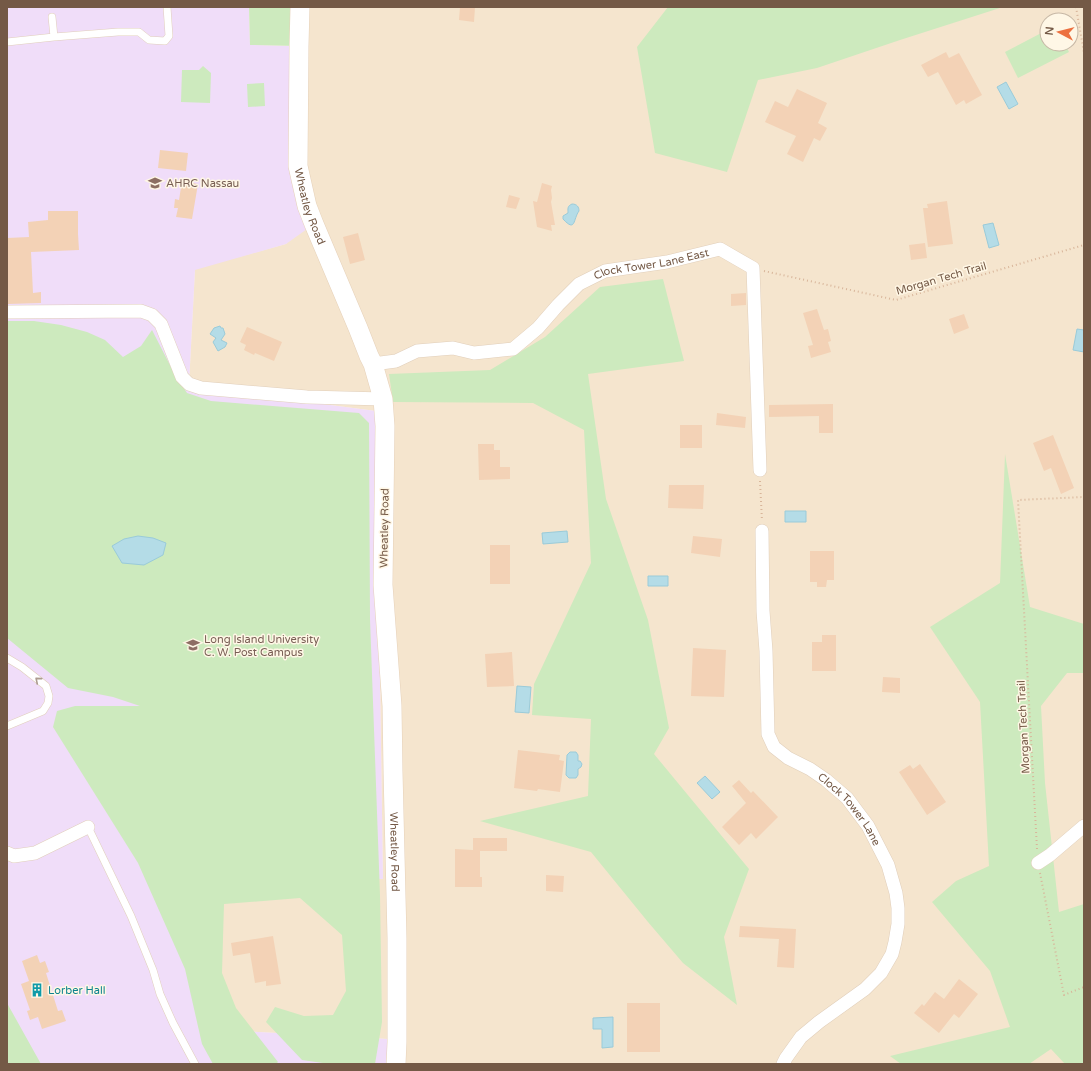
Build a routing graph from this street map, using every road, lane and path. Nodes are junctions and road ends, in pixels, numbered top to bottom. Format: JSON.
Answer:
{"nodes":[{"id":1,"x":167,"y":7,"type":"edge"},
{"id":2,"x":300,"y":7,"type":"edge"},
{"id":3,"x":1076,"y":7,"type":"edge"},
{"id":4,"x":52,"y":17,"type":"dead end"},
{"id":5,"x":54,"y":37,"type":"junction"},
{"id":6,"x":7,"y":42,"type":"edge"},
{"id":7,"x":1084,"y":53,"type":"edge"},
{"id":8,"x":1084,"y":245,"type":"edge"},
{"id":9,"x":753,"y":268,"type":"junction"},
{"id":10,"x":7,"y":312,"type":"edge"},
{"id":11,"x":373,"y":364,"type":"junction"},
{"id":12,"x":383,"y":399,"type":"junction"},
{"id":13,"x":760,"y":470,"type":"joint"},
{"id":14,"x":1084,"y":497,"type":"edge"},
{"id":15,"x":762,"y":531,"type":"joint"},
{"id":16,"x":7,"y":658,"type":"edge"},
{"id":17,"x":7,"y":726,"type":"edge"},
{"id":18,"x":1084,"y":826,"type":"edge"},
{"id":19,"x":88,"y":827,"type":"joint"},
{"id":20,"x":7,"y":853,"type":"edge"},
{"id":21,"x":1038,"y":863,"type":"junction"},
{"id":22,"x":1084,"y":987,"type":"edge"},
{"id":23,"x":195,"y":1064,"type":"edge"},
{"id":24,"x":396,"y":1064,"type":"edge"},
{"id":25,"x":783,"y":1064,"type":"edge"}],
"edges":[{"from":1,"to":5,"type":"lane"},
{"from":2,"to":11,"type":"main road","name":"Wheatley Road"},
{"from":3,"to":7,"type":"path"},
{"from":4,"to":5,"type":"lane"},
{"from":5,"to":6,"type":"lane"},
{"from":8,"to":9,"type":"path","name":"Morgan Tech Trail"},
{"from":9,"to":11,"type":"street","name":"Clock Tower Lane East"},
{"from":9,"to":13,"type":"street"},
{"from":10,"to":12,"type":"street"},
{"from":11,"to":12,"type":"main road","name":"Wheatley Road"},
{"from":12,"to":24,"type":"main road","name":"Wheatley Road"},
{"from":13,"to":15,"type":"path"},
{"from":14,"to":21,"type":"path","name":"Morgan Tech Trail"},
{"from":15,"to":25,"type":"street","name":"Clock Tower Lane"},
{"from":17,"to":16,"type":"lane","one_way":true},
{"from":18,"to":21,"type":"street"},
{"from":19,"to":20,"type":"street"},
{"from":19,"to":23,"type":"lane"},
{"from":21,"to":22,"type":"path","name":"Morgan Tech Trail"}]}
